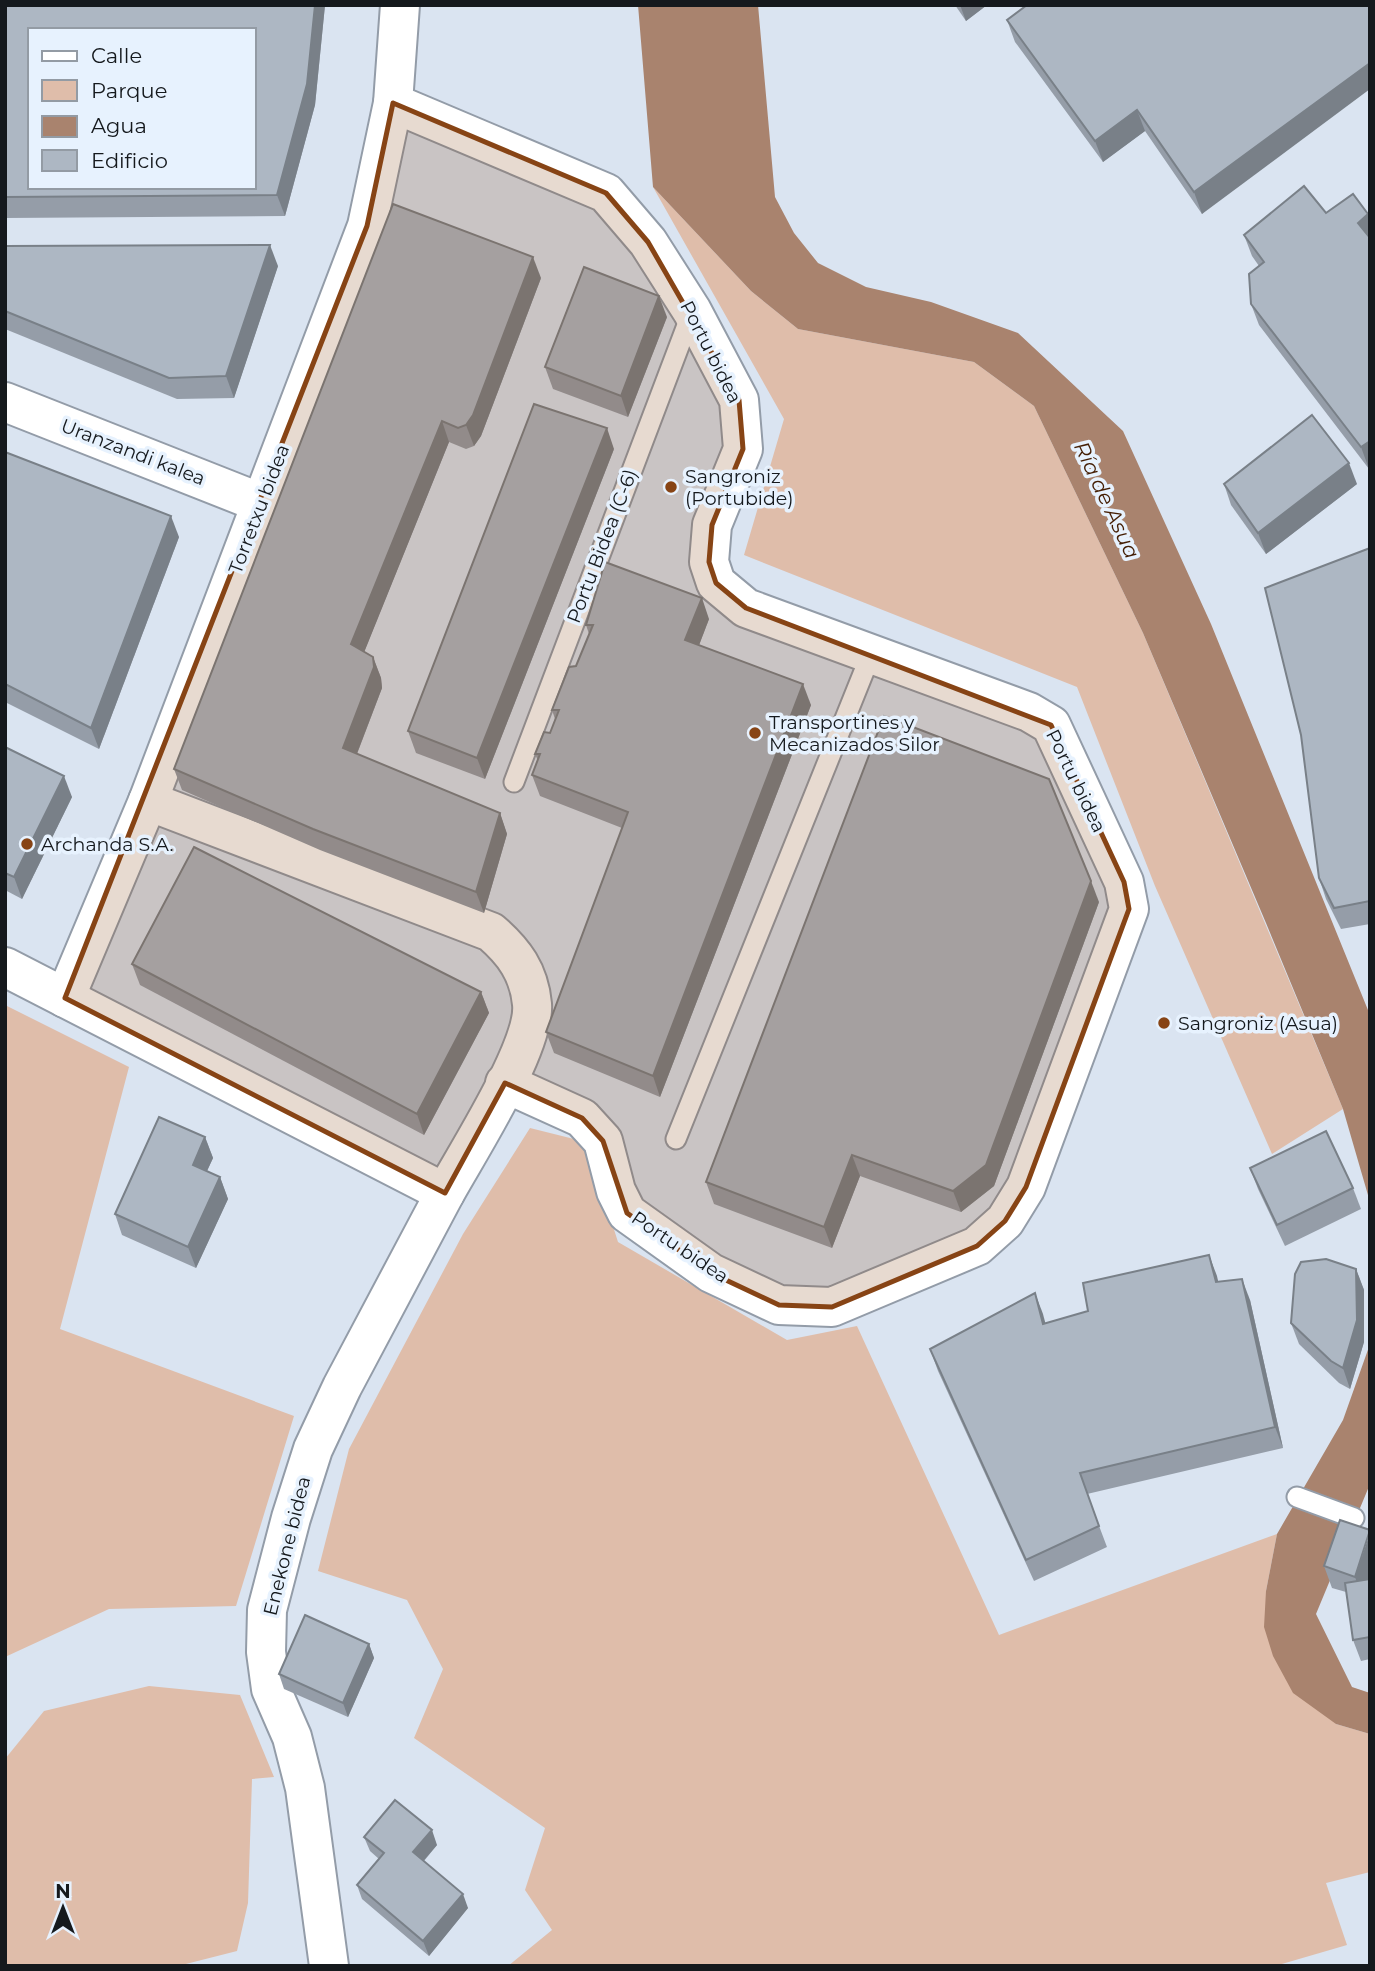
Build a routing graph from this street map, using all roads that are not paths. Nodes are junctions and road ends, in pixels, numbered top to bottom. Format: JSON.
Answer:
{"nodes":[{"id":1,"x":400,"y":5,"type":"edge"},
{"id":2,"x":393,"y":103,"type":"junction"},
{"id":3,"x":692,"y":311,"type":"junction"},
{"id":4,"x":5,"y":402,"type":"edge"},
{"id":5,"x":261,"y":503,"type":"junction"},
{"id":6,"x":871,"y":654,"type":"junction"},
{"id":7,"x":514,"y":782,"type":"dead end"},
{"id":8,"x":148,"y":801,"type":"junction"},
{"id":9,"x":5,"y":967,"type":"edge"},
{"id":10,"x":65,"y":998,"type":"junction"},
{"id":11,"x":505,"y":1083,"type":"junction"},
{"id":12,"x":676,"y":1139,"type":"dead end"},
{"id":13,"x":445,"y":1193,"type":"junction"},
{"id":14,"x":1297,"y":1497,"type":"dead end"},
{"id":15,"x":1354,"y":1518,"type":"dead end"},
{"id":16,"x":329,"y":1966,"type":"edge"}],
"edges":[{"from":1,"to":2,"type":"street","name":"Torretxu bidea"},
{"from":2,"to":3,"type":"street","name":"Portu bidea"},
{"from":2,"to":5,"type":"street","name":"Torretxu bidea"},
{"from":3,"to":6,"type":"street","name":"Portu bidea"},
{"from":3,"to":7,"type":"lane","name":"Portu Bidea (C-6)"},
{"from":4,"to":5,"type":"street","name":"Uranzandi kalea"},
{"from":5,"to":8,"type":"street","name":"Torretxu bidea"},
{"from":6,"to":11,"type":"street","name":"Portu bidea"},
{"from":6,"to":12,"type":"lane"},
{"from":8,"to":10,"type":"street","name":"Torretxu bidea"},
{"from":8,"to":11,"type":"street","name":"Enekone bidea"},
{"from":9,"to":10,"type":"street"},
{"from":10,"to":13,"type":"street"},
{"from":11,"to":13,"type":"street","name":"Enekone bidea"},
{"from":13,"to":16,"type":"street","name":"Enekone bidea"},
{"from":14,"to":15,"type":"lane"}]}
